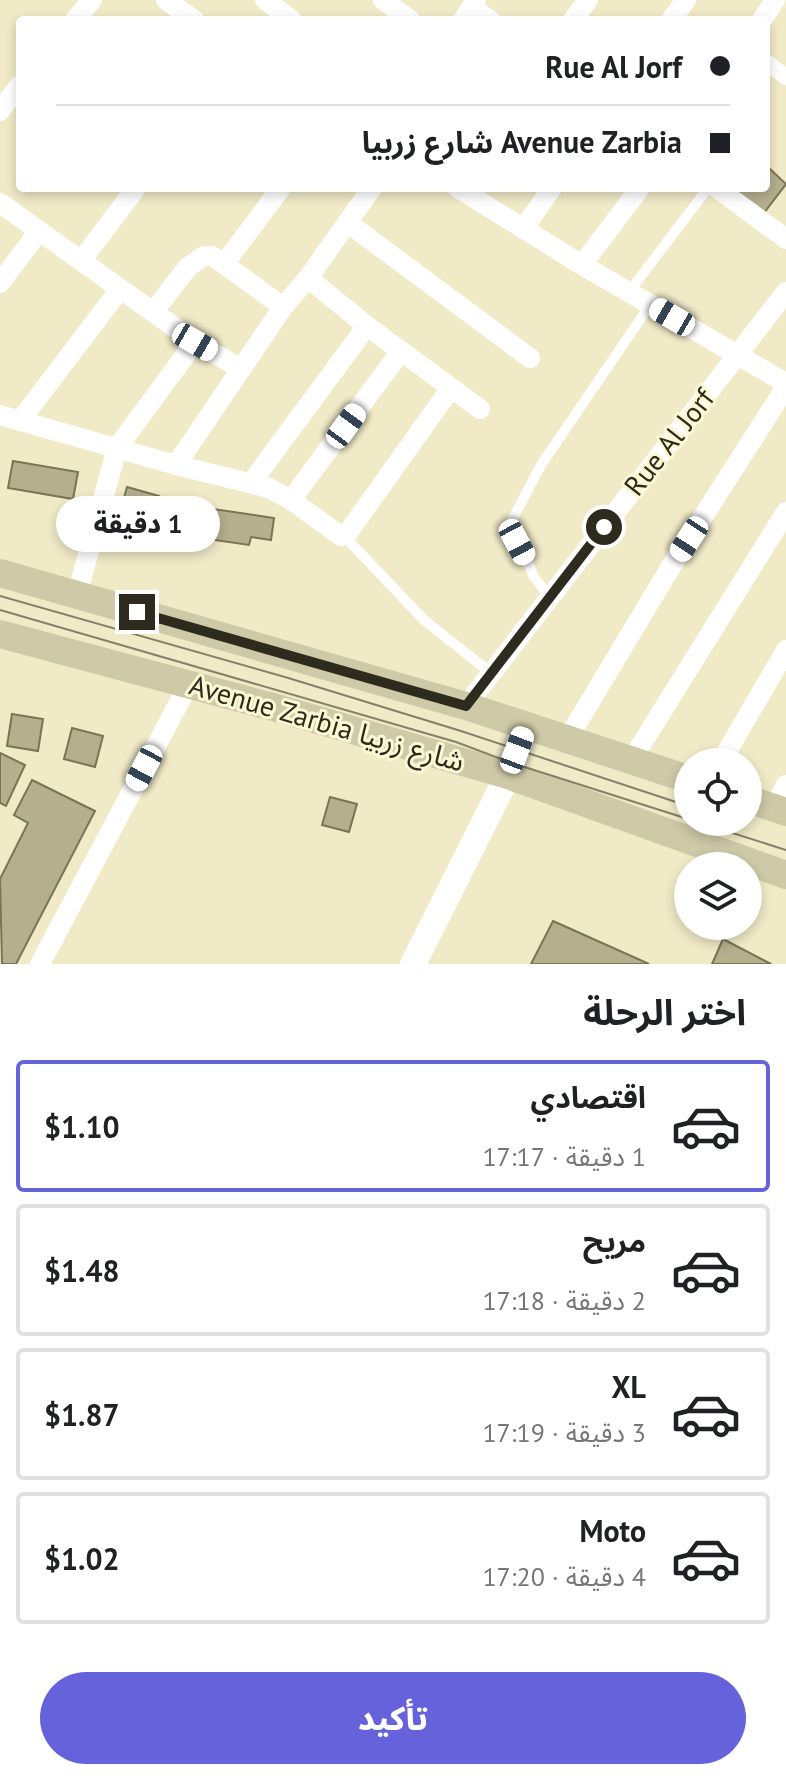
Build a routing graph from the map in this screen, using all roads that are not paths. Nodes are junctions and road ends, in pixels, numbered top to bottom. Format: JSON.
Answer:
{"nodes":[{"id":1,"x":92,"y":0,"type":"edge"},
{"id":2,"x":166,"y":0,"type":"edge"},
{"id":3,"x":265,"y":0,"type":"edge"},
{"id":4,"x":383,"y":0,"type":"edge"},
{"id":5,"x":78,"y":16,"type":"edge"},
{"id":6,"x":188,"y":16,"type":"edge"},
{"id":7,"x":287,"y":16,"type":"edge"},
{"id":8,"x":405,"y":16,"type":"edge"},
{"id":9,"x":16,"y":90,"type":"edge"},
{"id":10,"x":0,"y":111,"type":"edge"},
{"id":11,"x":128,"y":192,"type":"edge"},
{"id":12,"x":278,"y":192,"type":"edge"},
{"id":13,"x":369,"y":192,"type":"edge"},
{"id":14,"x":464,"y":192,"type":"edge"},
{"id":15,"x":549,"y":192,"type":"edge"},
{"id":16,"x":637,"y":192,"type":"edge"},
{"id":17,"x":705,"y":192,"type":"edge"},
{"id":18,"x":722,"y":192,"type":"edge"},
{"id":19,"x":0,"y":203,"type":"edge"},
{"id":20,"x":348,"y":223,"type":"junction"},
{"id":21,"x":523,"y":229,"type":"junction"},
{"id":22,"x":39,"y":231,"type":"junction"},
{"id":23,"x":786,"y":239,"type":"edge"},
{"id":24,"x":81,"y":261,"type":"junction"},
{"id":25,"x":224,"y":264,"type":"junction"},
{"id":26,"x":582,"y":265,"type":"junction"},
{"id":27,"x":308,"y":278,"type":"junction"},
{"id":28,"x":0,"y":283,"type":"edge"},
{"id":29,"x":120,"y":289,"type":"junction"},
{"id":30,"x":629,"y":292,"type":"junction"},
{"id":31,"x":786,"y":292,"type":"edge"},
{"id":32,"x":650,"y":305,"type":"junction"},
{"id":33,"x":283,"y":307,"type":"junction"},
{"id":34,"x":153,"y":312,"type":"junction"},
{"id":35,"x":367,"y":326,"type":"junction"},
{"id":36,"x":195,"y":342,"type":"junction"},
{"id":37,"x":401,"y":351,"type":"junction"},
{"id":38,"x":736,"y":355,"type":"junction"},
{"id":39,"x":530,"y":358,"type":"dead end"},
{"id":40,"x":241,"y":369,"type":"junction"},
{"id":41,"x":786,"y":385,"type":"edge"},
{"id":42,"x":451,"y":388,"type":"junction"},
{"id":43,"x":480,"y":409,"type":"dead end"},
{"id":44,"x":10,"y":418,"type":"edge"},
{"id":45,"x":117,"y":448,"type":"junction"},
{"id":46,"x":176,"y":465,"type":"junction"},
{"id":47,"x":251,"y":483,"type":"junction"},
{"id":48,"x":291,"y":500,"type":"junction"},
{"id":49,"x":786,"y":512,"type":"edge"},
{"id":50,"x":344,"y":536,"type":"junction"},
{"id":51,"x":0,"y":573,"type":"edge"},
{"id":52,"x":77,"y":595,"type":"junction"},
{"id":53,"x":550,"y":597,"type":"junction"},
{"id":54,"x":0,"y":634,"type":"edge"},
{"id":55,"x":786,"y":650,"type":"edge"},
{"id":56,"x":491,"y":673,"type":"junction"},
{"id":57,"x":189,"y":684,"type":"junction"},
{"id":58,"x":466,"y":706,"type":"junction"},
{"id":59,"x":526,"y":726,"type":"junction"},
{"id":60,"x":567,"y":740,"type":"junction"},
{"id":61,"x":729,"y":748,"type":"edge"},
{"id":62,"x":631,"y":761,"type":"junction"},
{"id":63,"x":508,"y":775,"type":"junction"},
{"id":64,"x":674,"y":775,"type":"edge"},
{"id":65,"x":786,"y":875,"type":"edge"},
{"id":66,"x":40,"y":964,"type":"edge"},
{"id":67,"x":413,"y":964,"type":"edge"}],
"edges":[{"from":1,"to":5,"type":"street"},
{"from":2,"to":6,"type":"street"},
{"from":3,"to":7,"type":"street"},
{"from":4,"to":8,"type":"street"},
{"from":9,"to":10,"type":"street"},
{"from":11,"to":24,"type":"street"},
{"from":12,"to":25,"type":"street"},
{"from":13,"to":20,"type":"street"},
{"from":14,"to":21,"type":"street"},
{"from":15,"to":21,"type":"street"},
{"from":16,"to":26,"type":"street"},
{"from":17,"to":30,"type":"lane"},
{"from":18,"to":23,"type":"street"},
{"from":19,"to":22,"type":"street"},
{"from":20,"to":27,"type":"street"},
{"from":20,"to":39,"type":"street"},
{"from":21,"to":26,"type":"street"},
{"from":22,"to":24,"type":"street"},
{"from":22,"to":28,"type":"street"},
{"from":24,"to":29,"type":"street"},
{"from":25,"to":33,"type":"street"},
{"from":25,"to":34,"type":"street"},
{"from":26,"to":30,"type":"street"},
{"from":27,"to":33,"type":"street"},
{"from":27,"to":35,"type":"street"},
{"from":29,"to":34,"type":"street"},
{"from":29,"to":44,"type":"street"},
{"from":30,"to":32,"type":"street"},
{"from":31,"to":38,"type":"street","name":"Rue Al Jorf"},
{"from":32,"to":38,"type":"street"},
{"from":32,"to":53,"type":"lane"},
{"from":33,"to":40,"type":"street"},
{"from":34,"to":36,"type":"street"},
{"from":35,"to":37,"type":"street"},
{"from":35,"to":47,"type":"street"},
{"from":36,"to":40,"type":"street"},
{"from":36,"to":45,"type":"street"},
{"from":37,"to":42,"type":"street"},
{"from":37,"to":48,"type":"street"},
{"from":38,"to":41,"type":"street"},
{"from":38,"to":53,"type":"street","name":"Rue Al Jorf"},
{"from":40,"to":46,"type":"street"},
{"from":41,"to":60,"type":"street"},
{"from":42,"to":43,"type":"street"},
{"from":42,"to":50,"type":"street"},
{"from":44,"to":45,"type":"street"},
{"from":45,"to":46,"type":"street"},
{"from":45,"to":52,"type":"street"},
{"from":46,"to":47,"type":"street"},
{"from":47,"to":48,"type":"street"},
{"from":48,"to":50,"type":"street"},
{"from":49,"to":62,"type":"street"},
{"from":50,"to":56,"type":"lane"},
{"from":51,"to":52,"type":"main road","name":"Avenue Zarbia شارع زربيا"},
{"from":52,"to":58,"type":"main road","name":"Avenue Zarbia شارع زربيا"},
{"from":53,"to":56,"type":"street","name":"Rue Al Jorf"},
{"from":54,"to":57,"type":"main road","name":"Avenue Zarbia شارع زربيا"},
{"from":55,"to":61,"type":"street"},
{"from":56,"to":58,"type":"street","name":"Rue Al Jorf"},
{"from":57,"to":63,"type":"main road","name":"Avenue Zarbia شارع زربيا"},
{"from":57,"to":66,"type":"street"},
{"from":58,"to":59,"type":"main road","name":"Avenue Zarbia شارع زربيا"},
{"from":59,"to":60,"type":"main road","name":"Avenue Zarbia شارع زربيا"},
{"from":59,"to":63,"type":"street"},
{"from":60,"to":62,"type":"main road","name":"Avenue Zarbia شارع زربيا"},
{"from":62,"to":64,"type":"main road","name":"Avenue Zarbia شارع زربيا"},
{"from":63,"to":65,"type":"main road","name":"Avenue Zarbia شارع زربيا"},
{"from":63,"to":67,"type":"street"}]}
